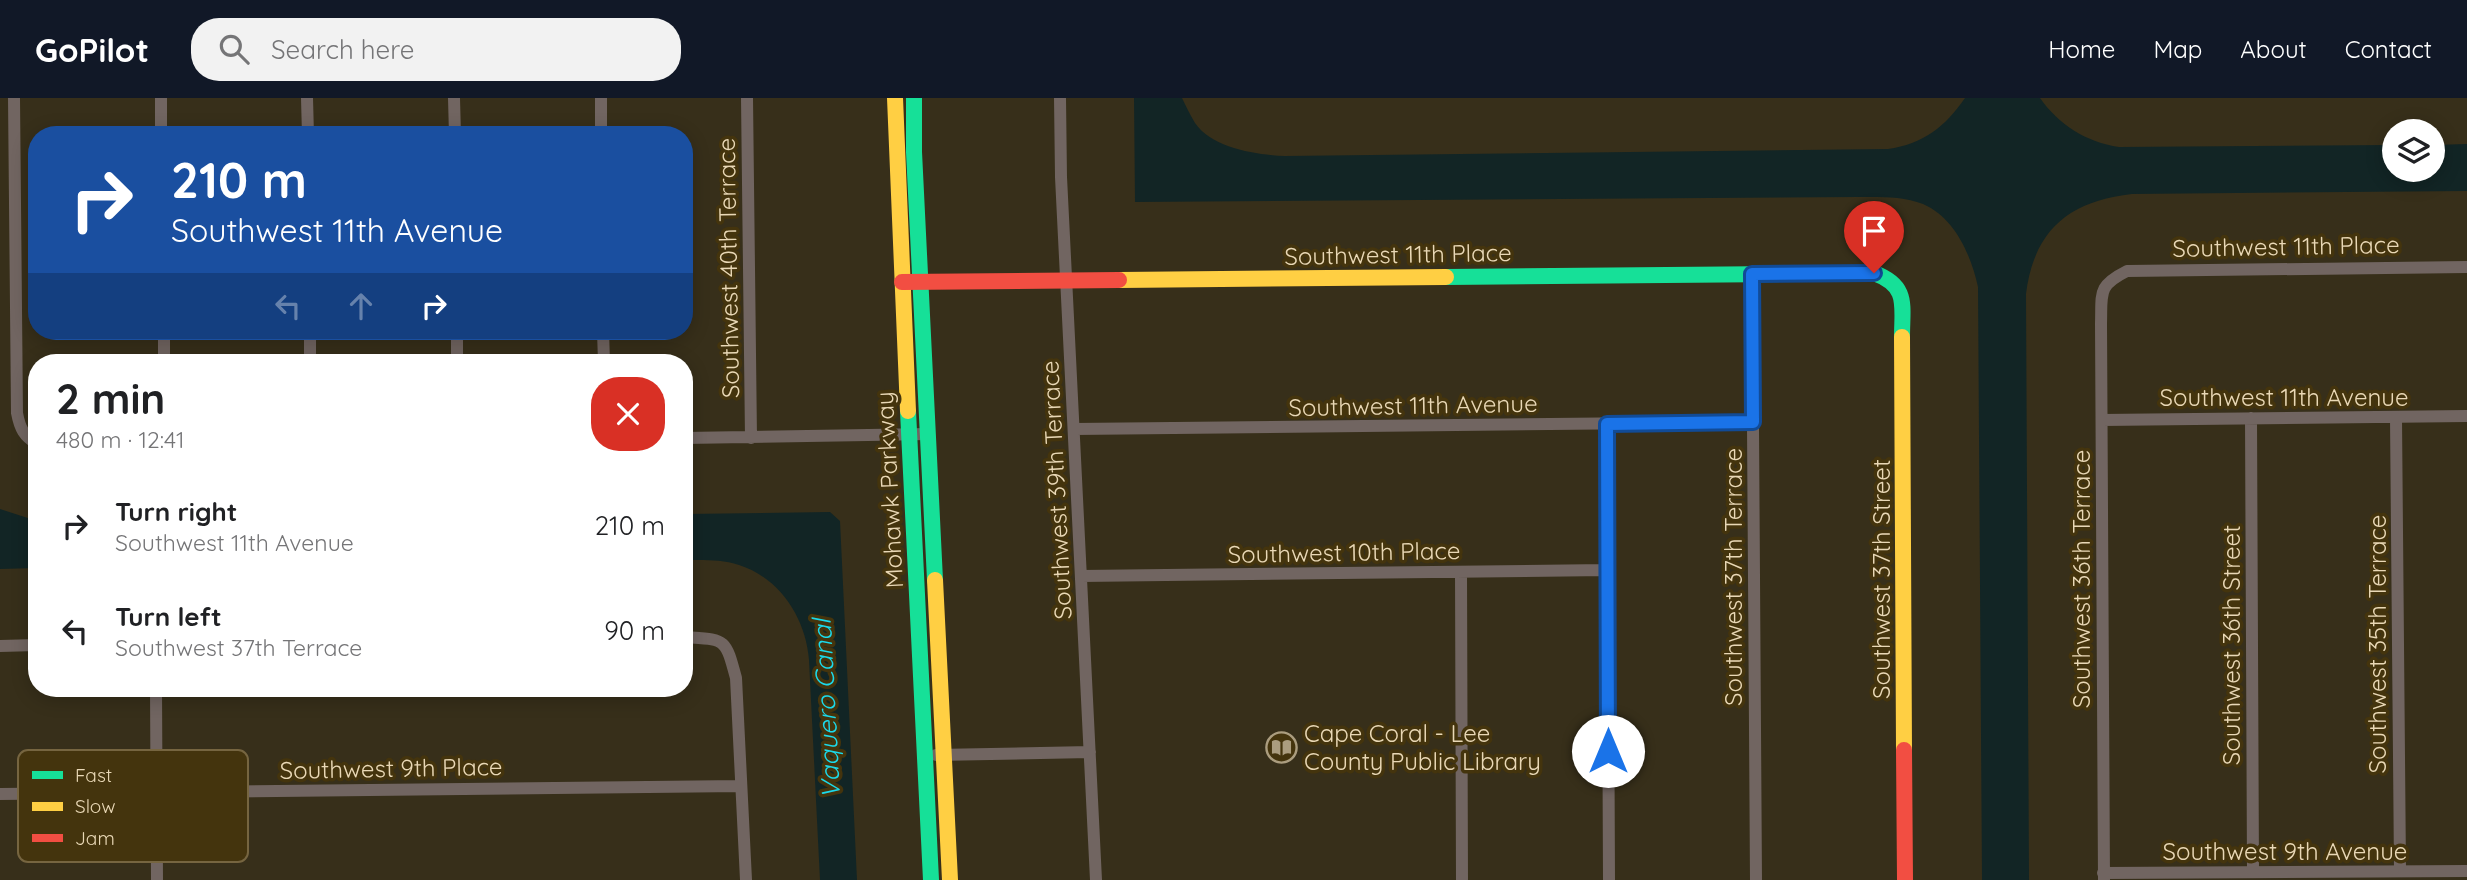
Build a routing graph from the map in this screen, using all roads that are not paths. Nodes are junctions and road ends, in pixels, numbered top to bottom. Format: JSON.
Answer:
{"nodes":[{"id":1,"x":14,"y":98,"type":"edge"},
{"id":2,"x":161,"y":98,"type":"edge"},
{"id":3,"x":307,"y":98,"type":"edge"},
{"id":4,"x":454,"y":98,"type":"edge"},
{"id":5,"x":601,"y":98,"type":"edge"},
{"id":6,"x":747,"y":98,"type":"edge"},
{"id":7,"x":895,"y":98,"type":"edge"},
{"id":8,"x":914,"y":98,"type":"edge"},
{"id":9,"x":1060,"y":98,"type":"edge"},
{"id":10,"x":161,"y":126,"type":"edge"},
{"id":11,"x":308,"y":126,"type":"edge"},
{"id":12,"x":455,"y":126,"type":"edge"},
{"id":13,"x":601,"y":126,"type":"edge"},
{"id":14,"x":2467,"y":267,"type":"edge"},
{"id":15,"x":1752,"y":274,"type":"junction"},
{"id":16,"x":1893,"y":280,"type":"joint"},
{"id":17,"x":2108,"y":280,"type":"joint"},
{"id":18,"x":1067,"y":281,"type":"junction"},
{"id":19,"x":902,"y":282,"type":"junction"},
{"id":20,"x":921,"y":282,"type":"junction"},
{"id":21,"x":2467,"y":416,"type":"edge"},
{"id":22,"x":2251,"y":418,"type":"junction"},
{"id":23,"x":2396,"y":418,"type":"junction"},
{"id":24,"x":2102,"y":420,"type":"junction"},
{"id":25,"x":1753,"y":422,"type":"junction"},
{"id":26,"x":1607,"y":424,"type":"junction"},
{"id":27,"x":1074,"y":429,"type":"junction"},
{"id":28,"x":909,"y":434,"type":"junction"},
{"id":29,"x":929,"y":434,"type":"junction"},
{"id":30,"x":693,"y":438,"type":"edge"},
{"id":31,"x":751,"y":438,"type":"junction"},
{"id":32,"x":28,"y":439,"type":"edge"},
{"id":33,"x":1607,"y":570,"type":"junction"},
{"id":34,"x":1461,"y":572,"type":"junction"},
{"id":35,"x":1082,"y":576,"type":"junction"},
{"id":36,"x":693,"y":638,"type":"edge"},
{"id":37,"x":28,"y":645,"type":"edge"},
{"id":38,"x":0,"y":646,"type":"edge"},
{"id":39,"x":156,"y":697,"type":"edge"},
{"id":40,"x":156,"y":750,"type":"edge"},
{"id":41,"x":1090,"y":752,"type":"junction"},
{"id":42,"x":925,"y":755,"type":"junction"},
{"id":43,"x":944,"y":755,"type":"junction"},
{"id":44,"x":741,"y":786,"type":"junction"},
{"id":45,"x":248,"y":791,"type":"edge"},
{"id":46,"x":0,"y":794,"type":"edge"},
{"id":47,"x":18,"y":794,"type":"edge"},
{"id":48,"x":157,"y":862,"type":"edge"},
{"id":49,"x":2400,"y":870,"type":"junction"},
{"id":50,"x":2467,"y":871,"type":"edge"},
{"id":51,"x":2253,"y":872,"type":"junction"},
{"id":52,"x":2104,"y":876,"type":"edge"},
{"id":53,"x":157,"y":880,"type":"edge"},
{"id":54,"x":746,"y":880,"type":"edge"},
{"id":55,"x":931,"y":880,"type":"edge"},
{"id":56,"x":950,"y":880,"type":"edge"},
{"id":57,"x":1096,"y":880,"type":"edge"},
{"id":58,"x":1462,"y":880,"type":"edge"},
{"id":59,"x":1609,"y":880,"type":"edge"},
{"id":60,"x":1756,"y":880,"type":"edge"},
{"id":61,"x":1905,"y":880,"type":"edge"}],
"edges":[{"from":1,"to":32,"type":"street"},
{"from":2,"to":10,"type":"street"},
{"from":3,"to":11,"type":"street"},
{"from":4,"to":12,"type":"street"},
{"from":5,"to":13,"type":"street"},
{"from":6,"to":31,"type":"street","name":"Southwest 40th Terrace"},
{"from":7,"to":19,"type":"street","name":"Mohawk Parkway"},
{"from":8,"to":20,"type":"street","name":"Mohawk Parkway"},
{"from":9,"to":18,"type":"street","name":"Southwest 39th Terrace"},
{"from":14,"to":17,"type":"street","name":"Southwest 11th Place"},
{"from":15,"to":16,"type":"street","name":"Southwest 11th Place"},
{"from":15,"to":18,"type":"street","name":"Southwest 11th Place"},
{"from":15,"to":25,"type":"street","name":"Southwest 37th Terrace"},
{"from":16,"to":61,"type":"street","name":"Southwest 37th Street"},
{"from":17,"to":24,"type":"street","name":"Southwest 36th Terrace"},
{"from":18,"to":20,"type":"street","name":"Southwest 11th Place"},
{"from":18,"to":27,"type":"street","name":"Southwest 39th Terrace"},
{"from":19,"to":20,"type":"street","name":"Southwest 11th Place"},
{"from":19,"to":28,"type":"street","name":"Mohawk Parkway"},
{"from":20,"to":29,"type":"street","name":"Mohawk Parkway"},
{"from":21,"to":23,"type":"street","name":"Southwest 11th Avenue"},
{"from":22,"to":23,"type":"street","name":"Southwest 11th Avenue"},
{"from":22,"to":24,"type":"street","name":"Southwest 11th Avenue"},
{"from":22,"to":51,"type":"street","name":"Southwest 36th Street"},
{"from":23,"to":49,"type":"street","name":"Southwest 35th Terrace"},
{"from":24,"to":52,"type":"street","name":"Southwest 36th Terrace"},
{"from":25,"to":26,"type":"street","name":"Southwest 11th Avenue"},
{"from":25,"to":60,"type":"street","name":"Southwest 37th Terrace"},
{"from":26,"to":27,"type":"street","name":"Southwest 11th Avenue"},
{"from":26,"to":33,"type":"street"},
{"from":27,"to":35,"type":"street","name":"Southwest 39th Terrace"},
{"from":28,"to":29,"type":"street"},
{"from":28,"to":31,"type":"street"},
{"from":28,"to":42,"type":"street","name":"Mohawk Parkway"},
{"from":29,"to":43,"type":"street","name":"Mohawk Parkway"},
{"from":30,"to":31,"type":"street"},
{"from":33,"to":34,"type":"street","name":"Southwest 10th Place"},
{"from":33,"to":59,"type":"street"},
{"from":34,"to":35,"type":"street","name":"Southwest 10th Place"},
{"from":34,"to":58,"type":"street"},
{"from":35,"to":41,"type":"street","name":"Southwest 39th Terrace"},
{"from":36,"to":44,"type":"street"},
{"from":37,"to":38,"type":"street"},
{"from":39,"to":40,"type":"street"},
{"from":41,"to":43,"type":"street"},
{"from":41,"to":57,"type":"street","name":"Southwest 39th Terrace"},
{"from":42,"to":43,"type":"street"},
{"from":42,"to":55,"type":"street","name":"Mohawk Parkway"},
{"from":43,"to":56,"type":"street","name":"Mohawk Parkway"},
{"from":44,"to":45,"type":"street","name":"Southwest 9th Place"},
{"from":44,"to":54,"type":"street"},
{"from":46,"to":47,"type":"street","name":"Southwest 9th Place"},
{"from":48,"to":53,"type":"street"},
{"from":49,"to":50,"type":"street","name":"Southwest 9th Avenue"},
{"from":49,"to":51,"type":"street","name":"Southwest 9th Avenue"},
{"from":51,"to":52,"type":"street","name":"Southwest 9th Avenue"}]}
